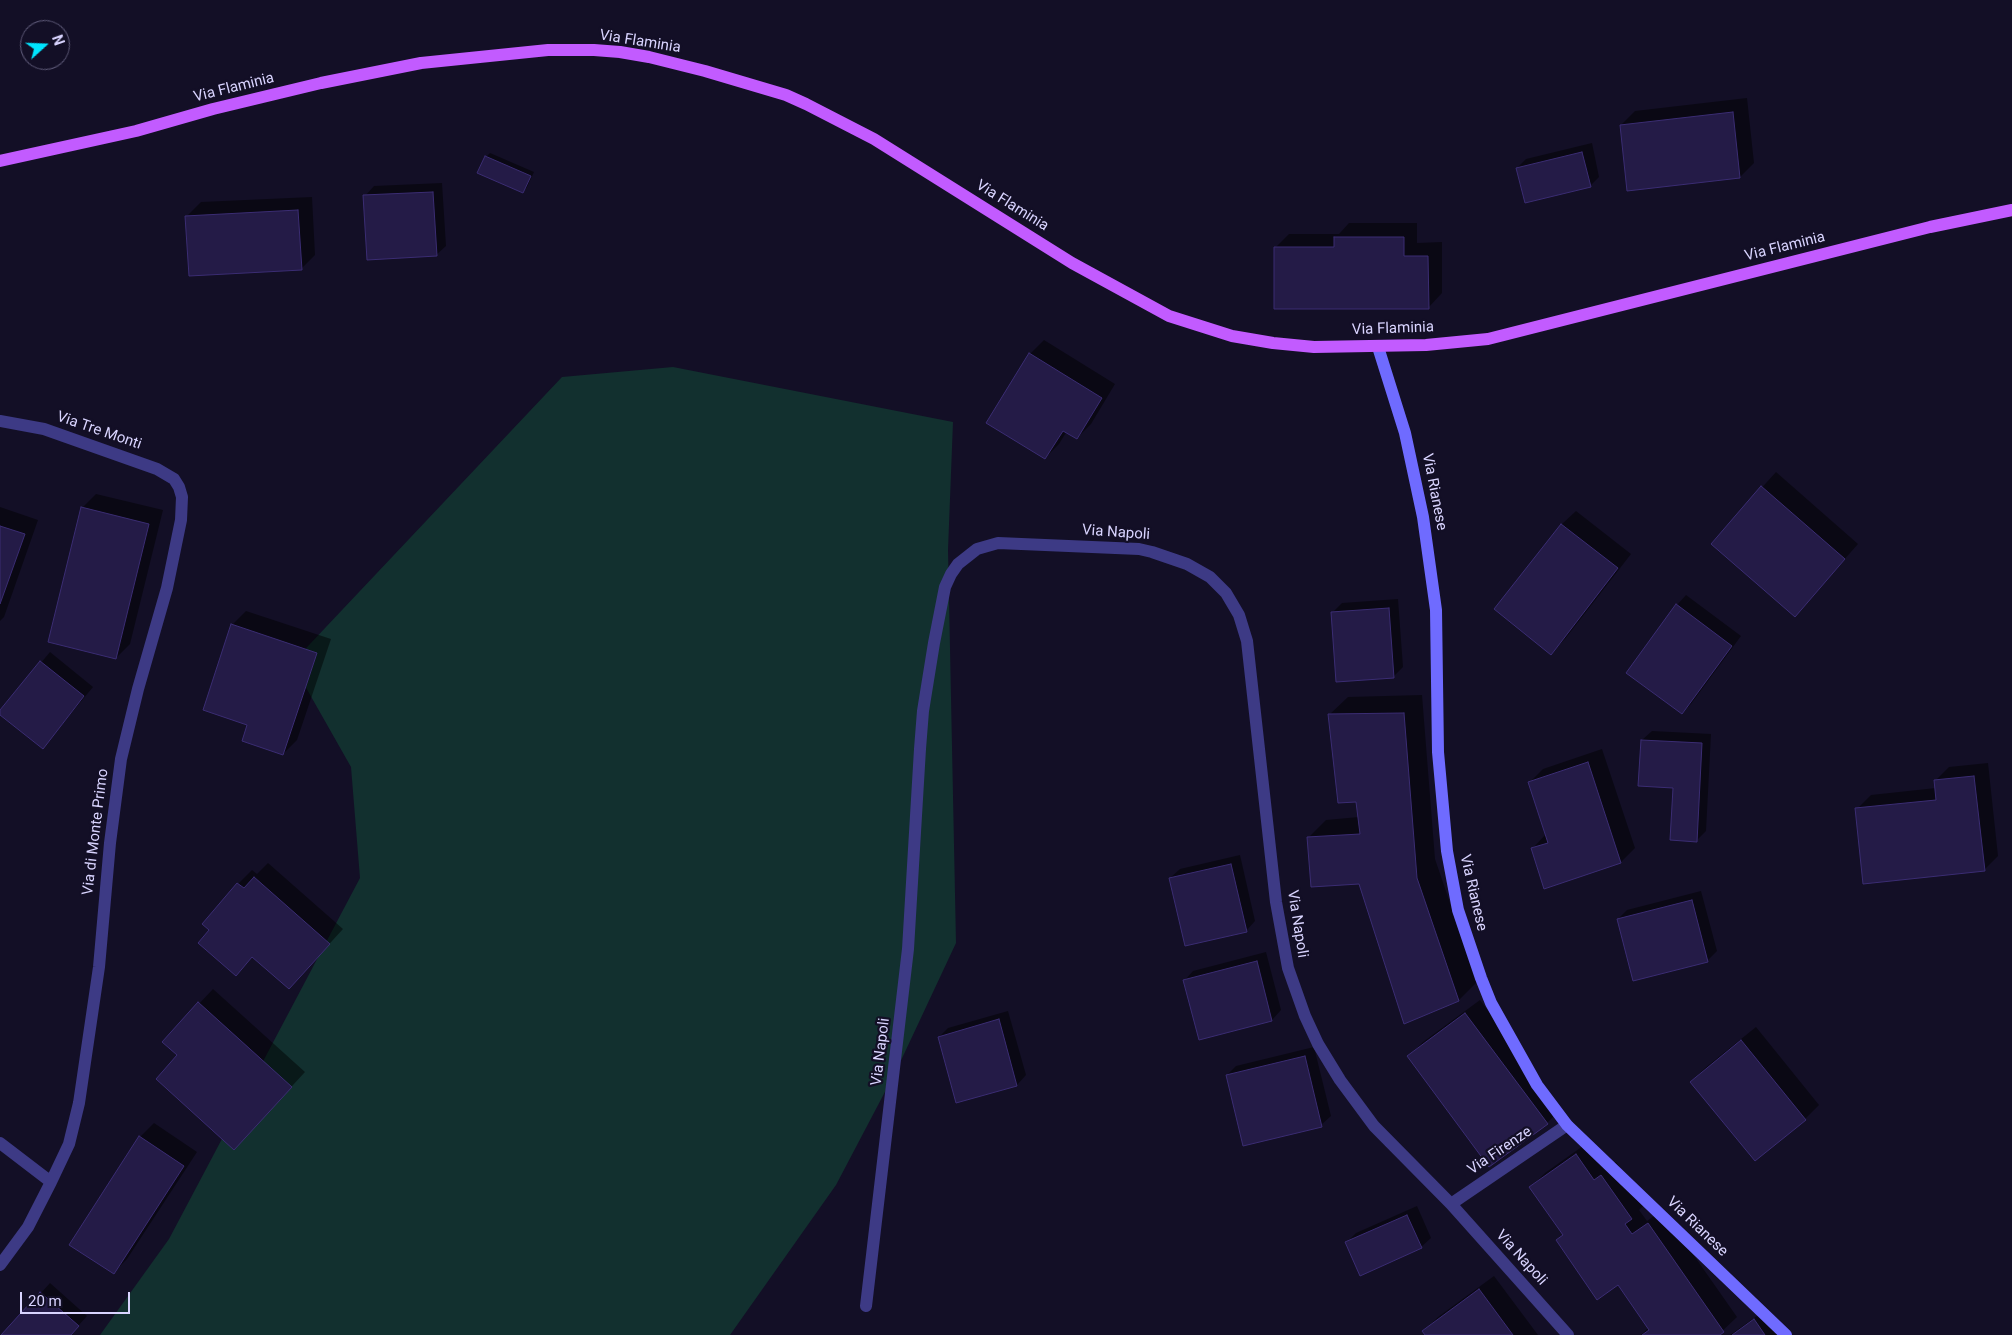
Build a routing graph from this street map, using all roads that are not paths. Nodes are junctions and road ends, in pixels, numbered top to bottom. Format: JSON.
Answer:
{"nodes":[{"id":1,"x":0,"y":161,"type":"edge"},
{"id":2,"x":2012,"y":210,"type":"edge"},
{"id":3,"x":1378,"y":346,"type":"junction"},
{"id":4,"x":0,"y":421,"type":"edge"},
{"id":5,"x":179,"y":487,"type":"joint"},
{"id":6,"x":1567,"y":1125,"type":"junction"},
{"id":7,"x":0,"y":1143,"type":"edge"},
{"id":8,"x":51,"y":1182,"type":"junction"},
{"id":9,"x":1451,"y":1204,"type":"junction"},
{"id":10,"x":0,"y":1265,"type":"edge"},
{"id":11,"x":866,"y":1306,"type":"dead end"},
{"id":12,"x":1568,"y":1335,"type":"edge"},
{"id":13,"x":1786,"y":1335,"type":"edge"}],
"edges":[{"from":1,"to":3,"type":"main road","name":"Via Flaminia"},
{"from":2,"to":3,"type":"main road","name":"Via Flaminia"},
{"from":3,"to":6,"type":"main road","name":"Via Rianese"},
{"from":4,"to":5,"type":"street","name":"Via Tre Monti"},
{"from":5,"to":8,"type":"street","name":"Via di Monte Primo"},
{"from":6,"to":9,"type":"street","name":"Via Firenze"},
{"from":6,"to":13,"type":"main road","name":"Via Rianese"},
{"from":7,"to":8,"type":"street"},
{"from":8,"to":10,"type":"street","name":"Via di Monte Primo"},
{"from":9,"to":11,"type":"street","name":"Via Napoli"},
{"from":9,"to":12,"type":"street","name":"Via Napoli"}]}
